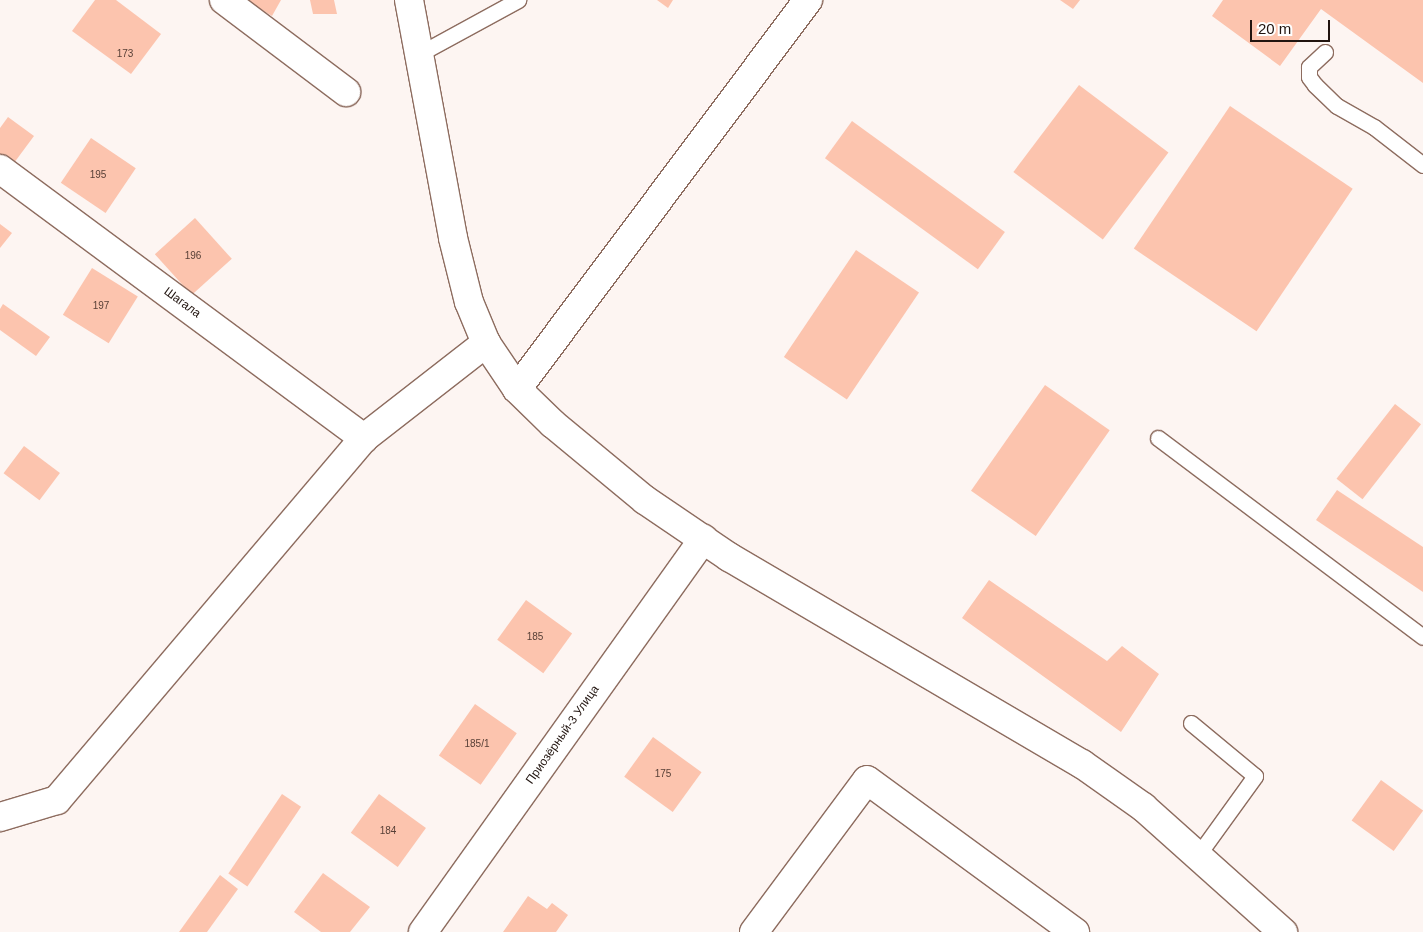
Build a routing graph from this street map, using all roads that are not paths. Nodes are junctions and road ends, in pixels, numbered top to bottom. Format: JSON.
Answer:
{"nodes":[{"id":1,"x":224,"y":0,"type":"edge"},
{"id":2,"x":409,"y":0,"type":"edge"},
{"id":3,"x":518,"y":0,"type":"edge"},
{"id":4,"x":808,"y":0,"type":"edge"},
{"id":5,"x":1325,"y":52,"type":"dead end"},
{"id":6,"x":419,"y":54,"type":"junction"},
{"id":7,"x":346,"y":92,"type":"dead end"},
{"id":8,"x":1423,"y":165,"type":"edge"},
{"id":9,"x":0,"y":169,"type":"edge"},
{"id":10,"x":486,"y":343,"type":"junction"},
{"id":11,"x":517,"y":389,"type":"junction"},
{"id":12,"x":364,"y":438,"type":"junction"},
{"id":13,"x":1158,"y":438,"type":"dead end"},
{"id":14,"x":702,"y":539,"type":"junction"},
{"id":15,"x":1423,"y":637,"type":"edge"},
{"id":16,"x":1191,"y":723,"type":"dead end"},
{"id":17,"x":0,"y":817,"type":"edge"},
{"id":18,"x":1198,"y":855,"type":"junction"},
{"id":19,"x":423,"y":932,"type":"edge"},
{"id":20,"x":754,"y":932,"type":"edge"},
{"id":21,"x":1075,"y":932,"type":"edge"},
{"id":22,"x":1283,"y":932,"type":"edge"}],
"edges":[{"from":1,"to":7,"type":"street"},
{"from":2,"to":6,"type":"street"},
{"from":3,"to":6,"type":"lane"},
{"from":4,"to":11,"type":"street"},
{"from":5,"to":8,"type":"lane"},
{"from":6,"to":10,"type":"street"},
{"from":9,"to":12,"type":"street","name":"Шагала"},
{"from":10,"to":11,"type":"street"},
{"from":10,"to":12,"type":"street"},
{"from":11,"to":14,"type":"street"},
{"from":12,"to":17,"type":"street"},
{"from":13,"to":15,"type":"lane"},
{"from":14,"to":18,"type":"street"},
{"from":14,"to":19,"type":"street","name":"Приозёрный-3 Улица"},
{"from":16,"to":18,"type":"lane"},
{"from":18,"to":22,"type":"street"},
{"from":20,"to":21,"type":"street"}]}
